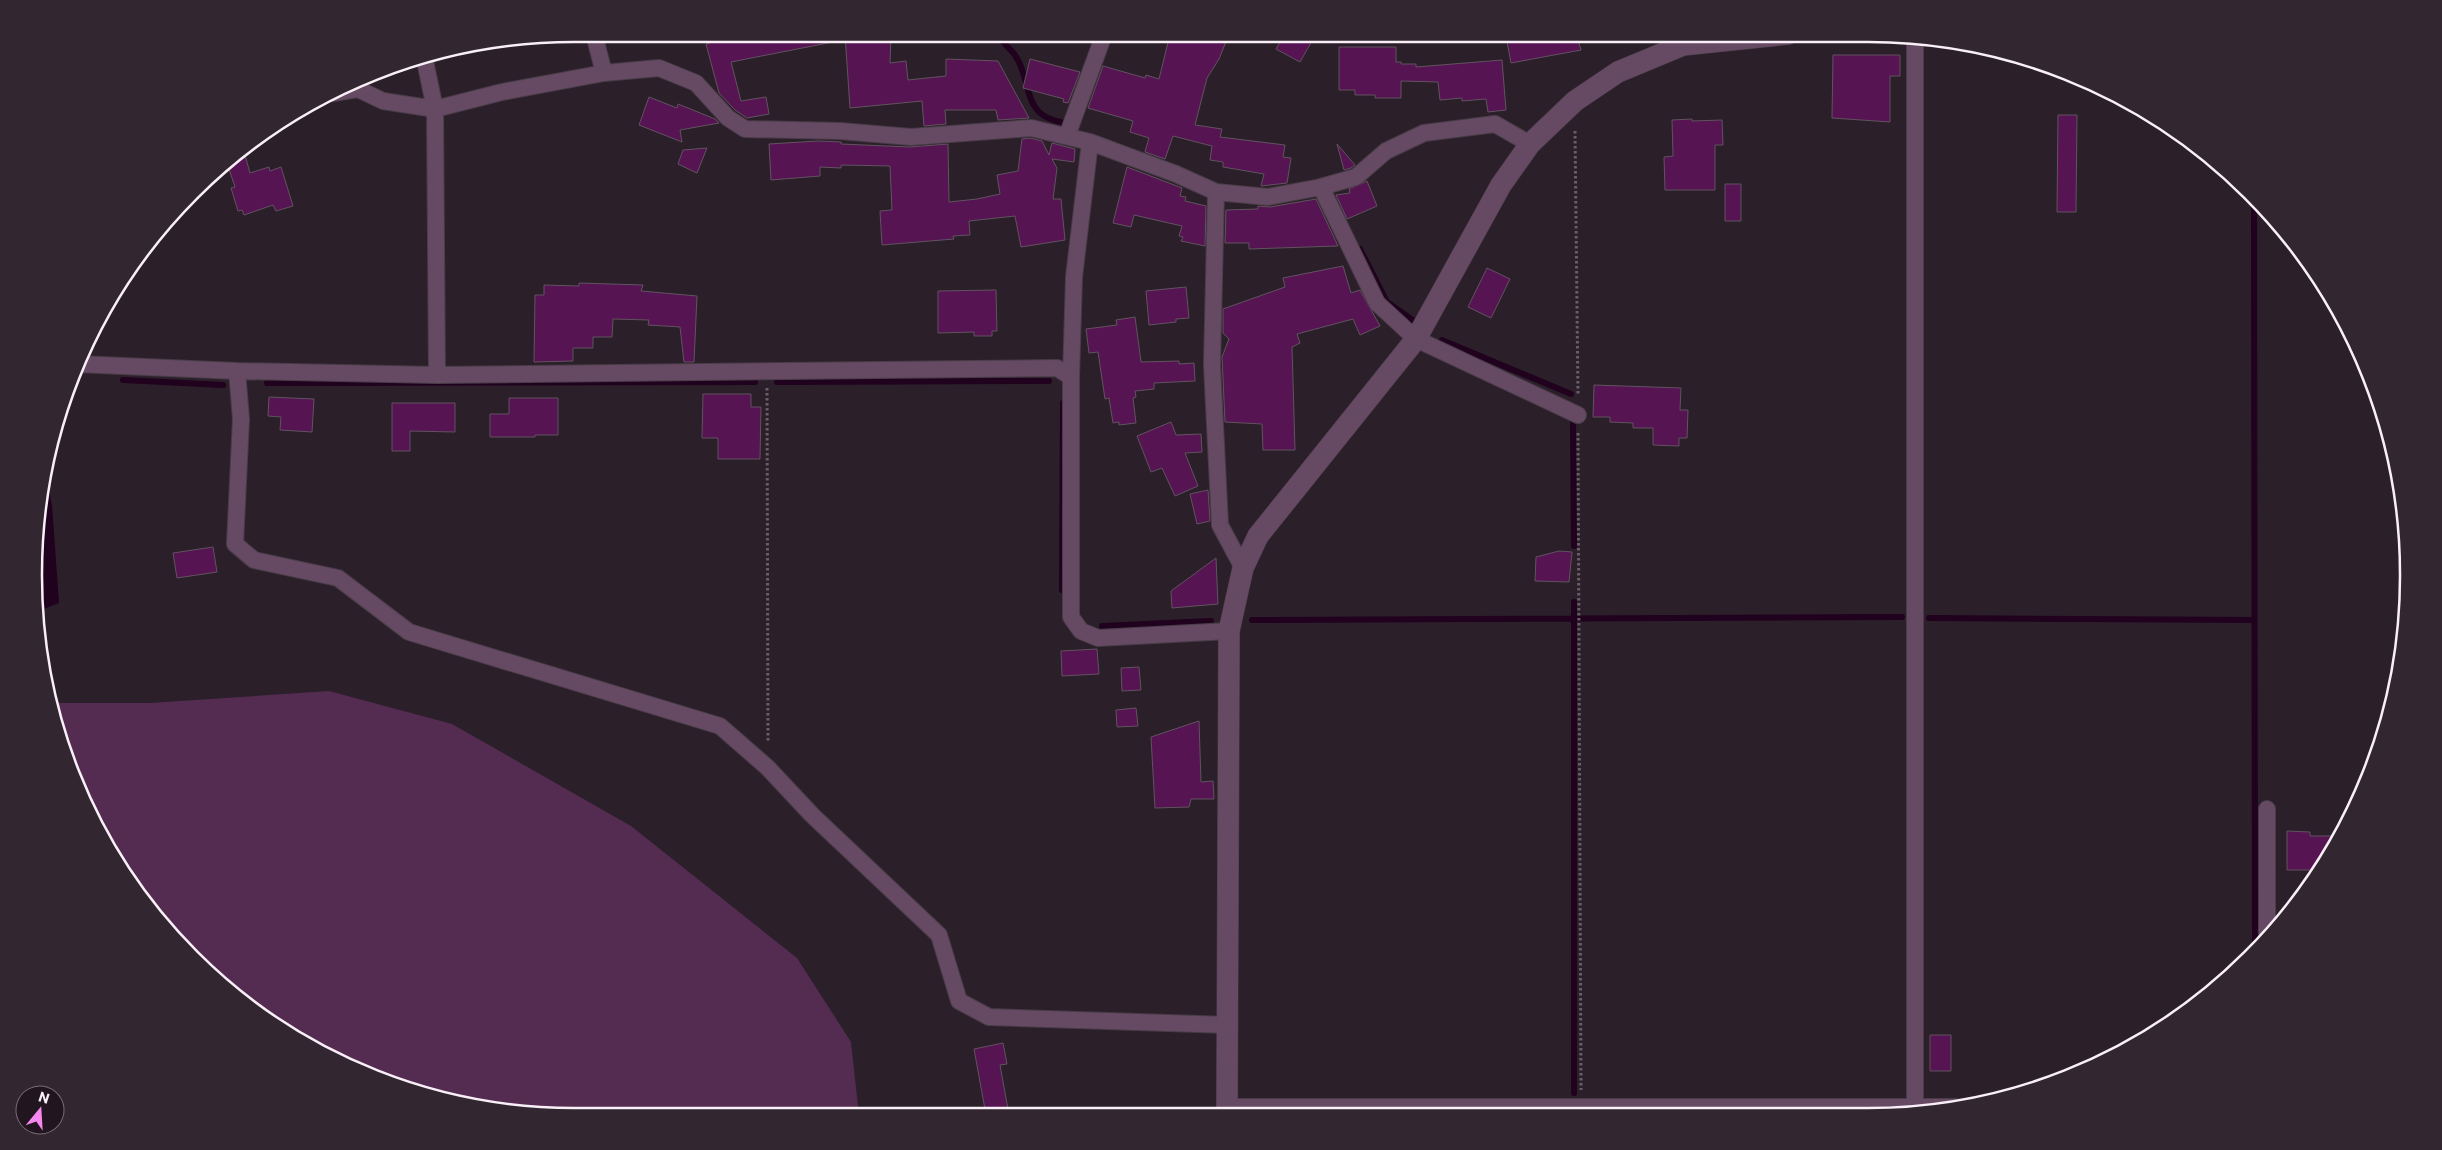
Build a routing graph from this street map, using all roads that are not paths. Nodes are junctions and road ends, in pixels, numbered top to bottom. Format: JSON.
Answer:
{"nodes":[{"id":1,"x":596,"y":42,"type":"edge"},
{"id":2,"x":1101,"y":42,"type":"edge"},
{"id":3,"x":1706,"y":42,"type":"edge"},
{"id":4,"x":1915,"y":45,"type":"edge"},
{"id":5,"x":426,"y":64,"type":"edge"},
{"id":6,"x":604,"y":73,"type":"junction"},
{"id":7,"x":357,"y":89,"type":"edge"},
{"id":8,"x":435,"y":109,"type":"junction"},
{"id":9,"x":1067,"y":136,"type":"junction"},
{"id":10,"x":1090,"y":142,"type":"junction"},
{"id":11,"x":1530,"y":144,"type":"junction"},
{"id":12,"x":1322,"y":187,"type":"junction"},
{"id":13,"x":1216,"y":192,"type":"junction"},
{"id":14,"x":1416,"y":340,"type":"junction"},
{"id":15,"x":86,"y":364,"type":"edge"},
{"id":16,"x":237,"y":371,"type":"junction"},
{"id":17,"x":437,"y":375,"type":"junction"},
{"id":18,"x":1071,"y":377,"type":"junction"},
{"id":19,"x":1578,"y":415,"type":"road end"},
{"id":20,"x":1243,"y":568,"type":"junction"},
{"id":21,"x":1229,"y":631,"type":"junction"},
{"id":22,"x":2267,"y":809,"type":"dead end"},
{"id":23,"x":2267,"y":926,"type":"edge"},
{"id":24,"x":1228,"y":1025,"type":"junction"},
{"id":25,"x":1915,"y":1105,"type":"edge"},
{"id":26,"x":1227,"y":1108,"type":"edge"},
{"id":27,"x":1404,"y":1108,"type":"edge"},
{"id":28,"x":1804,"y":1108,"type":"edge"}],
"edges":[{"from":1,"to":6,"type":"street"},
{"from":2,"to":9,"type":"street"},
{"from":3,"to":11,"type":"street"},
{"from":4,"to":25,"type":"street"},
{"from":5,"to":8,"type":"street"},
{"from":6,"to":8,"type":"street"},
{"from":6,"to":9,"type":"street"},
{"from":7,"to":8,"type":"street"},
{"from":8,"to":17,"type":"street"},
{"from":9,"to":10,"type":"street"},
{"from":10,"to":13,"type":"street"},
{"from":10,"to":18,"type":"street"},
{"from":11,"to":12,"type":"street"},
{"from":11,"to":14,"type":"street"},
{"from":12,"to":13,"type":"street"},
{"from":12,"to":14,"type":"street"},
{"from":13,"to":20,"type":"street"},
{"from":14,"to":19,"type":"street"},
{"from":14,"to":20,"type":"street"},
{"from":15,"to":16,"type":"street"},
{"from":16,"to":17,"type":"street"},
{"from":16,"to":24,"type":"street"},
{"from":17,"to":18,"type":"street"},
{"from":18,"to":21,"type":"street"},
{"from":20,"to":21,"type":"street"},
{"from":21,"to":24,"type":"street"},
{"from":22,"to":23,"type":"street"},
{"from":24,"to":26,"type":"street"},
{"from":27,"to":28,"type":"street"}]}
